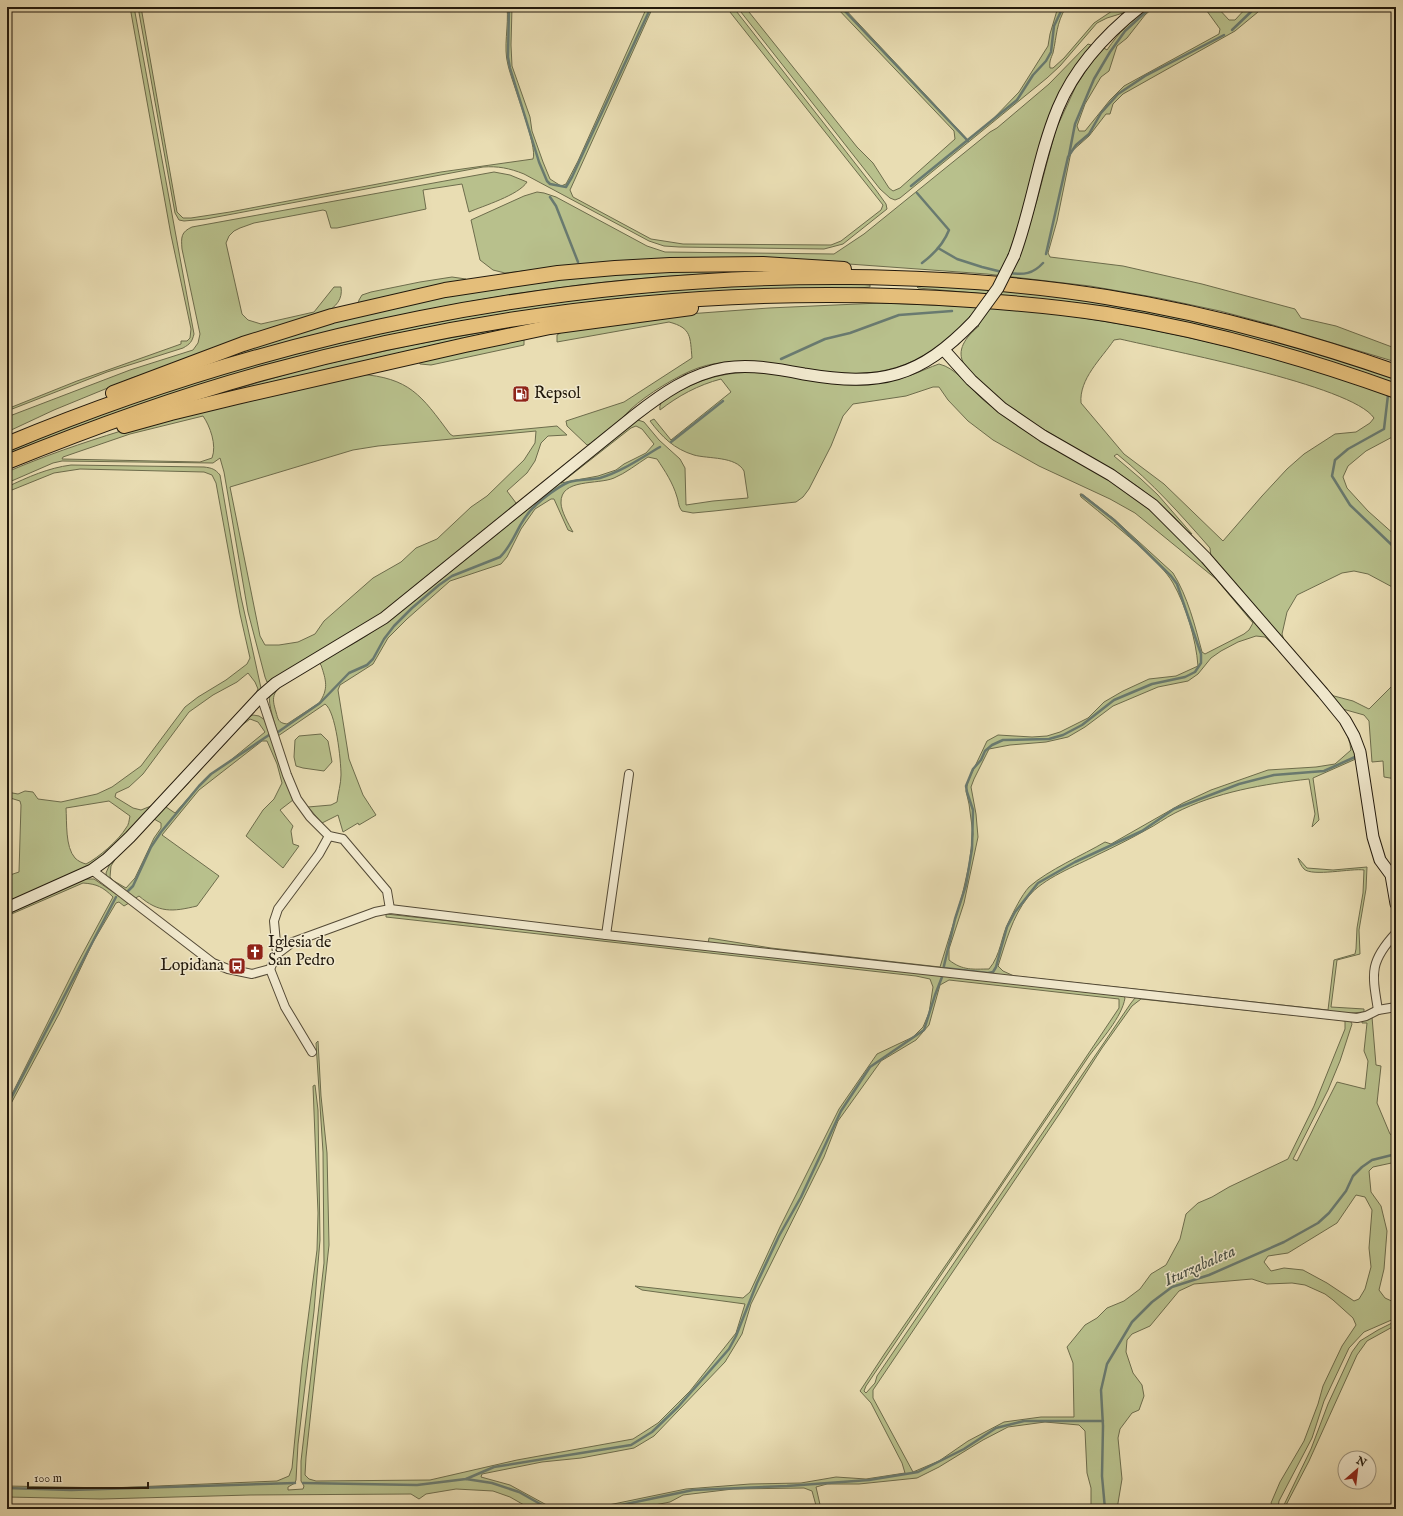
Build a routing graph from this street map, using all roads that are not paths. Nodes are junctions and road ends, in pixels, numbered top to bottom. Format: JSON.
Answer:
{"nodes":[{"id":1,"x":1140,"y":7,"type":"edge"},
{"id":2,"x":918,"y":278,"type":"junction"},
{"id":3,"x":790,"y":295,"type":"junction"},
{"id":4,"x":944,"y":350,"type":"junction"},
{"id":5,"x":1396,"y":372,"type":"edge"},
{"id":6,"x":1396,"y":391,"type":"edge"},
{"id":7,"x":69,"y":437,"type":"junction"},
{"id":8,"x":7,"y":442,"type":"edge"},
{"id":9,"x":7,"y":462,"type":"edge"},
{"id":10,"x":261,"y":696,"type":"junction"},
{"id":11,"x":629,"y":774,"type":"dead end"},
{"id":12,"x":329,"y":836,"type":"junction"},
{"id":13,"x":92,"y":870,"type":"junction"},
{"id":14,"x":1396,"y":904,"type":"edge"},
{"id":15,"x":7,"y":908,"type":"edge"},
{"id":16,"x":390,"y":909,"type":"junction"},
{"id":17,"x":1396,"y":933,"type":"edge"},
{"id":18,"x":606,"y":935,"type":"junction"},
{"id":19,"x":277,"y":954,"type":"junction"},
{"id":20,"x":270,"y":969,"type":"junction"},
{"id":21,"x":1396,"y":1007,"type":"edge"},
{"id":22,"x":1378,"y":1010,"type":"junction"},
{"id":23,"x":312,"y":1052,"type":"dead end"}],
"edges":[{"from":1,"to":4,"type":"street","bridge":true},
{"from":2,"to":5,"type":"highway"},
{"from":2,"to":8,"type":"highway"},
{"from":2,"to":8,"type":"highway"},
{"from":3,"to":6,"type":"highway"},
{"from":3,"to":7,"type":"highway"},
{"from":3,"to":7,"type":"highway"},
{"from":4,"to":10,"type":"street"},
{"from":4,"to":14,"type":"street"},
{"from":7,"to":9,"type":"highway"},
{"from":10,"to":12,"type":"street"},
{"from":10,"to":13,"type":"street"},
{"from":11,"to":18,"type":"street"},
{"from":12,"to":16,"type":"street"},
{"from":12,"to":19,"type":"street"},
{"from":13,"to":15,"type":"street"},
{"from":13,"to":20,"type":"street"},
{"from":16,"to":18,"type":"street"},
{"from":16,"to":19,"type":"street"},
{"from":17,"to":22,"type":"street"},
{"from":18,"to":22,"type":"street"},
{"from":19,"to":20,"type":"street"},
{"from":20,"to":23,"type":"street"},
{"from":21,"to":22,"type":"street"}]}
